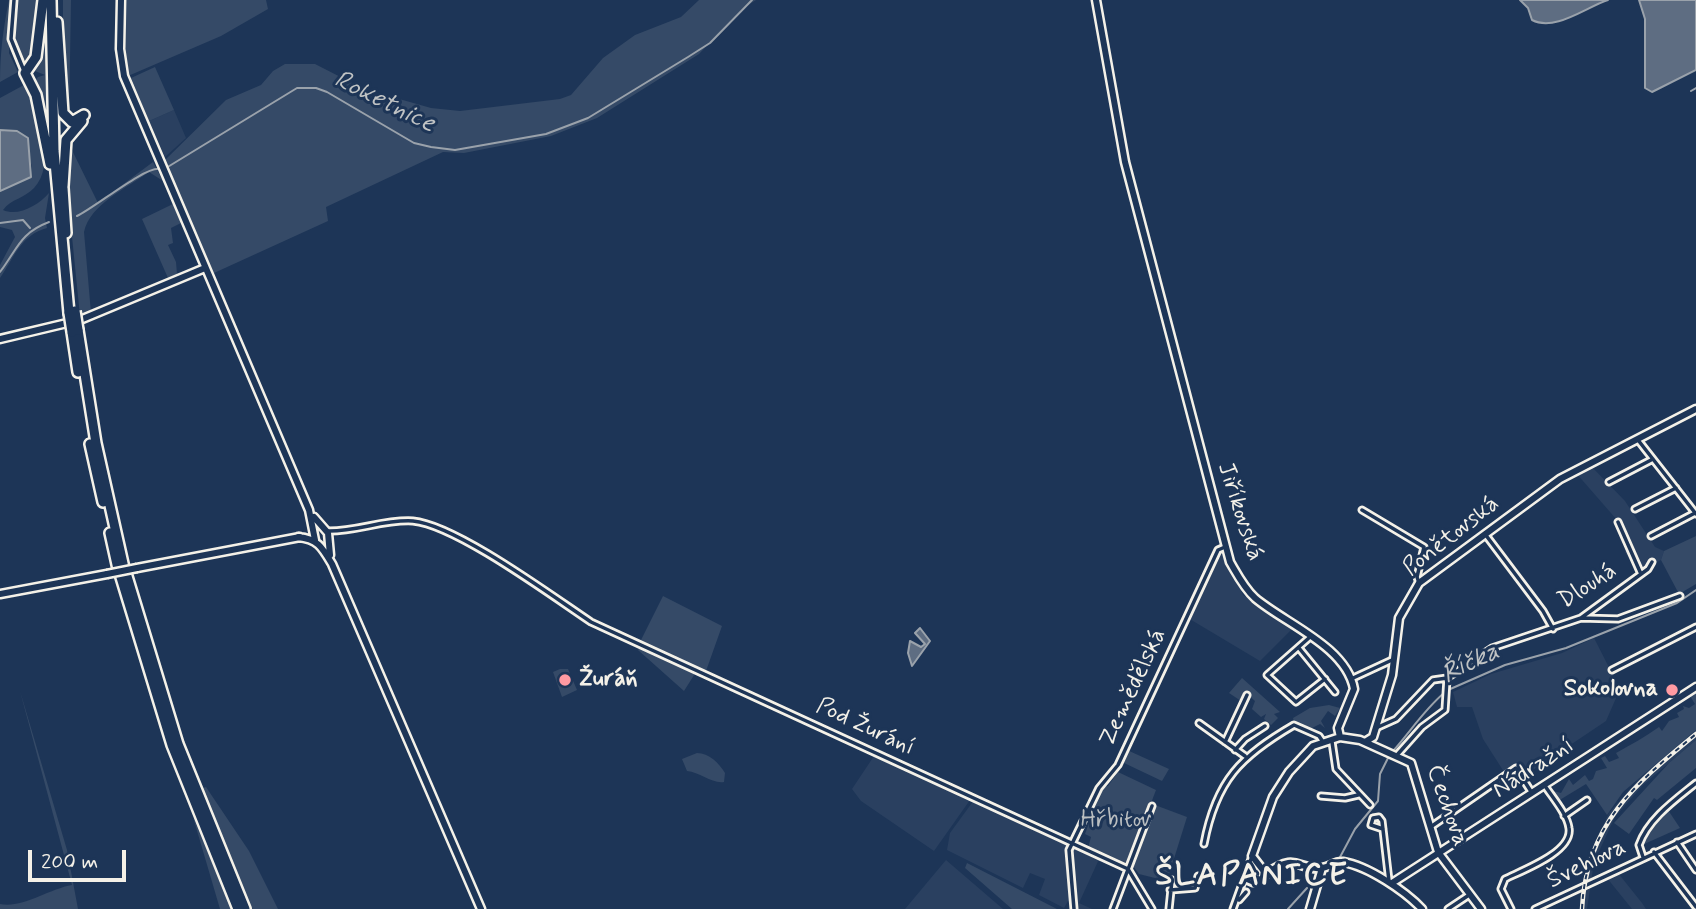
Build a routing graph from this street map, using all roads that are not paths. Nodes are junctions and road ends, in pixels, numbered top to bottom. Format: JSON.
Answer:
{"nodes":[{"id":1,"x":14,"y":0,"type":"edge"},
{"id":2,"x":43,"y":0,"type":"edge"},
{"id":3,"x":51,"y":0,"type":"edge"},
{"id":4,"x":57,"y":0,"type":"edge"},
{"id":5,"x":121,"y":0,"type":"edge"},
{"id":6,"x":1096,"y":0,"type":"edge"},
{"id":7,"x":57,"y":22,"type":"junction"},
{"id":8,"x":19,"y":62,"type":"junction"},
{"id":9,"x":28,"y":70,"type":"junction"},
{"id":10,"x":63,"y":186,"type":"junction"},
{"id":11,"x":58,"y":207,"type":"junction"},
{"id":12,"x":205,"y":268,"type":"junction"},
{"id":13,"x":73,"y":322,"type":"junction"},
{"id":14,"x":0,"y":339,"type":"edge"},
{"id":15,"x":1696,"y":408,"type":"edge"},
{"id":16,"x":1638,"y":440,"type":"junction"},
{"id":17,"x":1653,"y":459,"type":"junction"},
{"id":18,"x":1609,"y":482,"type":"dead end"},
{"id":19,"x":1676,"y":488,"type":"junction"},
{"id":20,"x":1635,"y":509,"type":"dead end"},
{"id":21,"x":309,"y":510,"type":"junction"},
{"id":22,"x":1362,"y":510,"type":"dead end"},
{"id":23,"x":1696,"y":513,"type":"edge"},
{"id":24,"x":1618,"y":522,"type":"dead end"},
{"id":25,"x":327,"y":534,"type":"junction"},
{"id":26,"x":1485,"y":534,"type":"junction"},
{"id":27,"x":1651,"y":536,"type":"dead end"},
{"id":28,"x":316,"y":537,"type":"junction"},
{"id":29,"x":1225,"y":547,"type":"junction"},
{"id":30,"x":1652,"y":562,"type":"dead end"},
{"id":31,"x":332,"y":564,"type":"junction"},
{"id":32,"x":122,"y":571,"type":"junction"},
{"id":33,"x":1641,"y":574,"type":"junction"},
{"id":34,"x":1419,"y":583,"type":"junction"},
{"id":35,"x":0,"y":594,"type":"edge"},
{"id":36,"x":1680,"y":596,"type":"dead end"},
{"id":37,"x":1581,"y":618,"type":"junction"},
{"id":38,"x":1696,"y":627,"type":"edge"},
{"id":39,"x":1553,"y":629,"type":"junction"},
{"id":40,"x":1311,"y":636,"type":"junction"},
{"id":41,"x":1299,"y":648,"type":"junction"},
{"id":42,"x":1394,"y":659,"type":"junction"},
{"id":43,"x":1612,"y":670,"type":"dead end"},
{"id":44,"x":1447,"y":678,"type":"junction"},
{"id":45,"x":1325,"y":679,"type":"junction"},
{"id":46,"x":1351,"y":679,"type":"junction"},
{"id":47,"x":1696,"y":687,"type":"edge"},
{"id":48,"x":1335,"y":692,"type":"dead end"},
{"id":49,"x":1247,"y":695,"type":"dead end"},
{"id":50,"x":1199,"y":723,"type":"dead end"},
{"id":51,"x":1265,"y":726,"type":"dead end"},
{"id":52,"x":1376,"y":730,"type":"junction"},
{"id":53,"x":1340,"y":737,"type":"junction"},
{"id":54,"x":1225,"y":742,"type":"junction"},
{"id":55,"x":1332,"y":742,"type":"junction"},
{"id":56,"x":1365,"y":742,"type":"junction"},
{"id":57,"x":1319,"y":743,"type":"junction"},
{"id":58,"x":1380,"y":749,"type":"junction"},
{"id":59,"x":1235,"y":750,"type":"junction"},
{"id":60,"x":1392,"y":755,"type":"junction"},
{"id":61,"x":1245,"y":756,"type":"junction"},
{"id":62,"x":1696,"y":783,"type":"edge"},
{"id":63,"x":1544,"y":785,"type":"junction"},
{"id":64,"x":1532,"y":793,"type":"junction"},
{"id":65,"x":1358,"y":795,"type":"junction"},
{"id":66,"x":1321,"y":796,"type":"dead end"},
{"id":67,"x":1587,"y":800,"type":"dead end"},
{"id":68,"x":1370,"y":805,"type":"dead end"},
{"id":69,"x":1152,"y":806,"type":"dead end"},
{"id":70,"x":1564,"y":816,"type":"junction"},
{"id":71,"x":1430,"y":827,"type":"junction"},
{"id":72,"x":1382,"y":829,"type":"dead end"},
{"id":73,"x":1696,"y":834,"type":"edge"},
{"id":74,"x":1677,"y":842,"type":"junction"},
{"id":75,"x":1074,"y":844,"type":"junction"},
{"id":76,"x":1204,"y":844,"type":"dead end"},
{"id":77,"x":1438,"y":852,"type":"junction"},
{"id":78,"x":1654,"y":852,"type":"junction"},
{"id":79,"x":1252,"y":856,"type":"junction"},
{"id":80,"x":1643,"y":857,"type":"junction"},
{"id":81,"x":1322,"y":868,"type":"junction"},
{"id":82,"x":1128,"y":869,"type":"junction"},
{"id":83,"x":1696,"y":870,"type":"edge"},
{"id":84,"x":1266,"y":874,"type":"junction"},
{"id":85,"x":1198,"y":876,"type":"dead end"},
{"id":86,"x":1172,"y":880,"type":"dead end"},
{"id":87,"x":1246,"y":880,"type":"junction"},
{"id":88,"x":1390,"y":882,"type":"junction"},
{"id":89,"x":1170,"y":890,"type":"junction"},
{"id":90,"x":1246,"y":892,"type":"dead end"},
{"id":91,"x":1471,"y":894,"type":"junction"},
{"id":92,"x":1235,"y":906,"type":"edge"},
{"id":93,"x":1696,"y":907,"type":"edge"},
{"id":94,"x":238,"y":909,"type":"edge"},
{"id":95,"x":245,"y":909,"type":"edge"},
{"id":96,"x":481,"y":909,"type":"edge"},
{"id":97,"x":1074,"y":909,"type":"edge"},
{"id":98,"x":1113,"y":909,"type":"edge"},
{"id":99,"x":1152,"y":909,"type":"edge"},
{"id":100,"x":1169,"y":909,"type":"edge"},
{"id":101,"x":1310,"y":909,"type":"edge"},
{"id":102,"x":1422,"y":909,"type":"edge"},
{"id":103,"x":1448,"y":909,"type":"edge"},
{"id":104,"x":1481,"y":909,"type":"edge"},
{"id":105,"x":1511,"y":909,"type":"edge"},
{"id":106,"x":1535,"y":909,"type":"edge"}],
"edges":[{"from":1,"to":8,"type":"street"},
{"from":2,"to":9,"type":"highway"},
{"from":3,"to":11,"type":"highway"},
{"from":4,"to":7,"type":"highway"},
{"from":5,"to":12,"type":"street"},
{"from":6,"to":29,"type":"street","name":"Jiříkovská"},
{"from":7,"to":10,"type":"highway"},
{"from":7,"to":10,"type":"highway"},
{"from":8,"to":9,"type":"street"},
{"from":8,"to":9,"type":"street"},
{"from":9,"to":11,"type":"highway"},
{"from":10,"to":13,"type":"highway"},
{"from":11,"to":13,"type":"highway"},
{"from":12,"to":13,"type":"street"},
{"from":12,"to":21,"type":"street"},
{"from":13,"to":14,"type":"street"},
{"from":13,"to":32,"type":"highway"},
{"from":15,"to":16,"type":"street","name":"Ponětovská"},
{"from":16,"to":17,"type":"street"},
{"from":16,"to":26,"type":"street","name":"Ponětovská"},
{"from":17,"to":18,"type":"street"},
{"from":17,"to":19,"type":"street"},
{"from":19,"to":20,"type":"street"},
{"from":19,"to":23,"type":"street"},
{"from":21,"to":25,"type":"street"},
{"from":21,"to":28,"type":"street"},
{"from":22,"to":34,"type":"street"},
{"from":23,"to":27,"type":"street"},
{"from":24,"to":33,"type":"street","name":"Dlouhá"},
{"from":25,"to":28,"type":"street"},
{"from":25,"to":28,"type":"street"},
{"from":25,"to":31,"type":"street"},
{"from":25,"to":75,"type":"street","name":"Pod Žurání"},
{"from":26,"to":34,"type":"street","name":"Ponětovská"},
{"from":26,"to":39,"type":"street"},
{"from":28,"to":31,"type":"street"},
{"from":28,"to":35,"type":"street","bridge":true},
{"from":29,"to":40,"type":"street","name":"Jiříkovská"},
{"from":29,"to":75,"type":"street","name":"Zemědělská"},
{"from":30,"to":33,"type":"street","name":"Dlouhá"},
{"from":31,"to":96,"type":"street"},
{"from":32,"to":94,"type":"highway"},
{"from":32,"to":95,"type":"highway"},
{"from":33,"to":37,"type":"street","name":"Dlouhá"},
{"from":34,"to":42,"type":"street","name":"Ponětovská"},
{"from":36,"to":37,"type":"street"},
{"from":37,"to":39,"type":"street","name":"Dlouhá"},
{"from":38,"to":43,"type":"street"},
{"from":39,"to":44,"type":"street","name":"Dlouhá"},
{"from":40,"to":41,"type":"street"},
{"from":40,"to":46,"type":"street","name":"Jiříkovská"},
{"from":41,"to":45,"type":"street"},
{"from":41,"to":45,"type":"street"},
{"from":42,"to":46,"type":"street"},
{"from":42,"to":52,"type":"street","name":"Ponětovská"},
{"from":44,"to":52,"type":"street","name":"Dlouhá"},
{"from":44,"to":60,"type":"street"},
{"from":45,"to":48,"type":"street"},
{"from":46,"to":53,"type":"street"},
{"from":47,"to":63,"type":"street","name":"Nádražní"},
{"from":49,"to":54,"type":"street"},
{"from":50,"to":54,"type":"street"},
{"from":51,"to":59,"type":"street"},
{"from":52,"to":56,"type":"street"},
{"from":52,"to":58,"type":"street"},
{"from":53,"to":55,"type":"street"},
{"from":53,"to":56,"type":"street","name":"Čechova"},
{"from":54,"to":59,"type":"street"},
{"from":55,"to":57,"type":"street"},
{"from":55,"to":65,"type":"street"},
{"from":56,"to":58,"type":"street","name":"Čechova"},
{"from":57,"to":61,"type":"street"},
{"from":57,"to":79,"type":"street"},
{"from":58,"to":60,"type":"street","name":"Čechova"},
{"from":59,"to":61,"type":"street"},
{"from":60,"to":71,"type":"street","name":"Čechova"},
{"from":61,"to":76,"type":"street"},
{"from":62,"to":80,"type":"street"},
{"from":63,"to":64,"type":"street","name":"Nádražní"},
{"from":63,"to":70,"type":"street"},
{"from":64,"to":71,"type":"street"},
{"from":64,"to":77,"type":"street","name":"Nádražní"},
{"from":65,"to":66,"type":"street"},
{"from":65,"to":68,"type":"street"},
{"from":67,"to":70,"type":"street"},
{"from":69,"to":82,"type":"street"},
{"from":70,"to":105,"type":"street"},
{"from":71,"to":77,"type":"street","name":"Čechova"},
{"from":72,"to":88,"type":"street"},
{"from":73,"to":74,"type":"street","name":"Švehlova"},
{"from":74,"to":78,"type":"street","name":"Švehlova"},
{"from":74,"to":83,"type":"street"},
{"from":75,"to":82,"type":"street","name":"Pod Žurání"},
{"from":75,"to":97,"type":"street","name":"Zemědělská"},
{"from":77,"to":88,"type":"street","name":"Nádražní"},
{"from":77,"to":91,"type":"street","name":"Čechova"},
{"from":78,"to":80,"type":"street","name":"Švehlova"},
{"from":78,"to":93,"type":"street","name":"Švehlova"},
{"from":79,"to":84,"type":"street"},
{"from":79,"to":87,"type":"street"},
{"from":80,"to":106,"type":"street","name":"Švehlova"},
{"from":81,"to":84,"type":"street"},
{"from":81,"to":88,"type":"street"},
{"from":81,"to":101,"type":"street"},
{"from":82,"to":98,"type":"street"},
{"from":82,"to":99,"type":"street"},
{"from":84,"to":87,"type":"street"},
{"from":85,"to":89,"type":"street"},
{"from":86,"to":89,"type":"street"},
{"from":87,"to":92,"type":"street"},
{"from":88,"to":102,"type":"street"},
{"from":89,"to":100,"type":"street"},
{"from":90,"to":92,"type":"street"},
{"from":91,"to":103,"type":"street"},
{"from":91,"to":104,"type":"street","name":"Čechova"}]}
